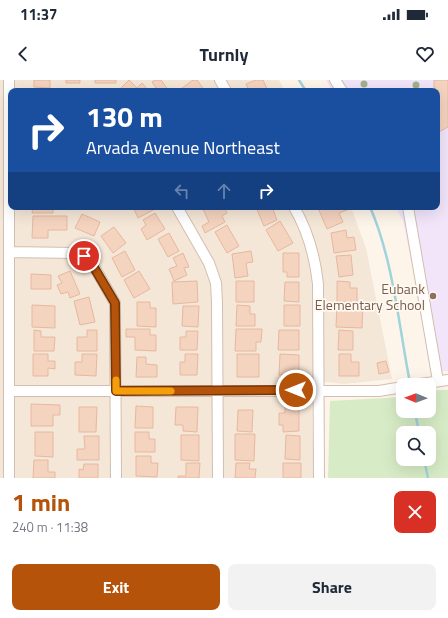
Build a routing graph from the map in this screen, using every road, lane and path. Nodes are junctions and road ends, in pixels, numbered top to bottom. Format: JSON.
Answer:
{"nodes":[{"id":1,"x":9,"y":210,"type":"edge"},
{"id":2,"x":179,"y":210,"type":"edge"},
{"id":3,"x":295,"y":210,"type":"edge"},
{"id":4,"x":409,"y":210,"type":"edge"},
{"id":5,"x":9,"y":252,"type":"junction"},
{"id":6,"x":443,"y":381,"type":"edge"},
{"id":7,"x":396,"y":389,"type":"edge"},
{"id":8,"x":319,"y":390,"type":"junction"},
{"id":9,"x":9,"y":391,"type":"junction"},
{"id":10,"x":116,"y":391,"type":"junction"},
{"id":11,"x":218,"y":391,"type":"junction"},
{"id":12,"x":9,"y":478,"type":"edge"},
{"id":13,"x":116,"y":478,"type":"edge"},
{"id":14,"x":218,"y":478,"type":"edge"},
{"id":15,"x":319,"y":478,"type":"edge"}],
"edges":[{"from":1,"to":5,"type":"street"},
{"from":2,"to":11,"type":"street"},
{"from":3,"to":8,"type":"street"},
{"from":4,"to":6,"type":"street"},
{"from":5,"to":9,"type":"street"},
{"from":5,"to":10,"type":"street"},
{"from":7,"to":8,"type":"street"},
{"from":8,"to":11,"type":"street"},
{"from":8,"to":15,"type":"street"},
{"from":9,"to":10,"type":"street"},
{"from":9,"to":12,"type":"street"},
{"from":10,"to":11,"type":"street"},
{"from":10,"to":13,"type":"street"},
{"from":11,"to":14,"type":"street"}]}
